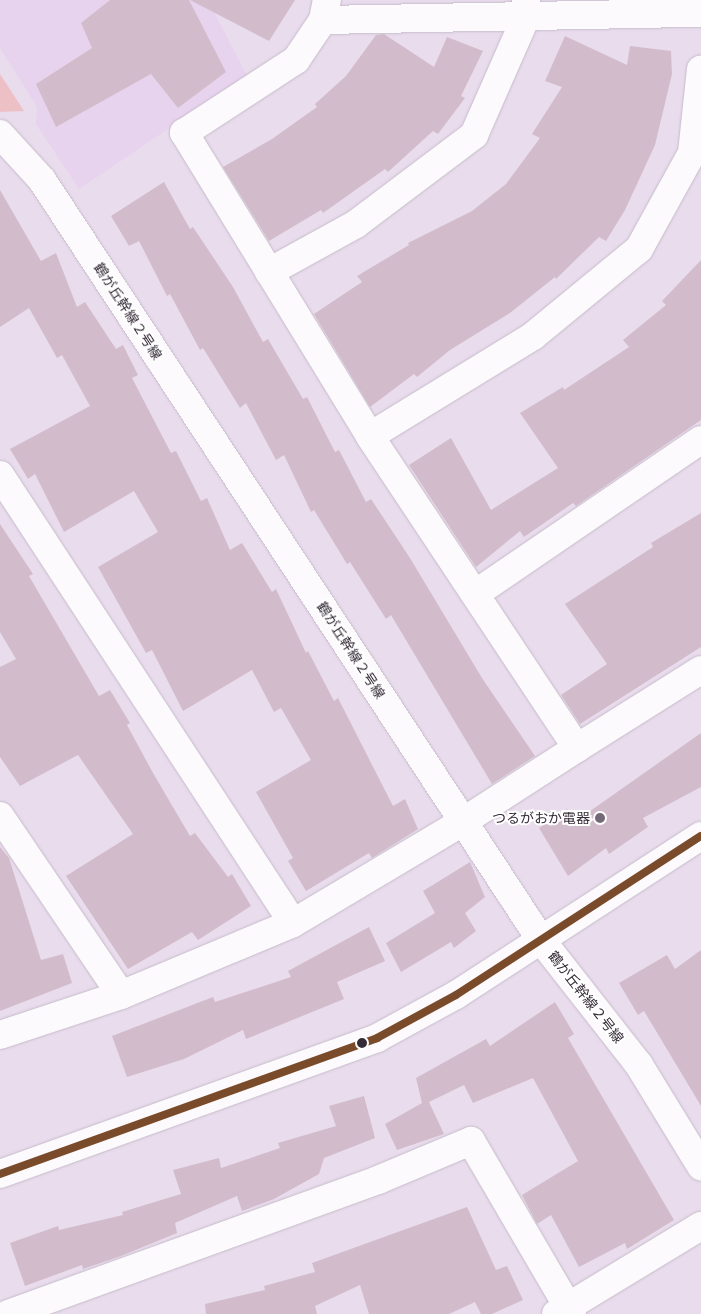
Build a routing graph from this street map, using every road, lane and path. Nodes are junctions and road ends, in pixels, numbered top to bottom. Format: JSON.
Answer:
{"nodes":[{"id":1,"x":526,"y":8,"type":"edge"},
{"id":2,"x":325,"y":10,"type":"edge"},
{"id":3,"x":701,"y":13,"type":"edge"},
{"id":4,"x":701,"y":69,"type":"edge"},
{"id":5,"x":0,"y":134,"type":"edge"},
{"id":6,"x":269,"y":272,"type":"junction"},
{"id":7,"x":370,"y":436,"type":"junction"},
{"id":8,"x":701,"y":440,"type":"edge"},
{"id":9,"x":0,"y":476,"type":"edge"},
{"id":10,"x":475,"y":594,"type":"junction"},
{"id":11,"x":701,"y":670,"type":"edge"},
{"id":12,"x":577,"y":748,"type":"junction"},
{"id":13,"x":464,"y":821,"type":"junction"},
{"id":14,"x":4,"y":830,"type":"edge"},
{"id":15,"x":701,"y":836,"type":"edge"},
{"id":16,"x":293,"y":923,"type":"junction"},
{"id":17,"x":541,"y":940,"type":"junction"},
{"id":18,"x":121,"y":995,"type":"junction"},
{"id":19,"x":0,"y":1035,"type":"edge"},
{"id":20,"x":701,"y":1166,"type":"edge"},
{"id":21,"x":0,"y":1174,"type":"edge"},
{"id":22,"x":701,"y":1226,"type":"edge"},
{"id":23,"x":565,"y":1312,"type":"edge"},
{"id":24,"x":8,"y":1314,"type":"edge"}],
"edges":[{"from":1,"to":2,"type":"street"},
{"from":1,"to":3,"type":"street"},
{"from":1,"to":6,"type":"street"},
{"from":2,"to":6,"type":"street"},
{"from":4,"to":7,"type":"street"},
{"from":5,"to":13,"type":"street","name":"鶴が丘幹線２号線"},
{"from":6,"to":7,"type":"street"},
{"from":7,"to":10,"type":"street"},
{"from":8,"to":10,"type":"street"},
{"from":9,"to":16,"type":"street"},
{"from":10,"to":12,"type":"street"},
{"from":11,"to":12,"type":"street"},
{"from":12,"to":13,"type":"street"},
{"from":13,"to":16,"type":"street"},
{"from":13,"to":17,"type":"street","name":"鶴が丘幹線２号線"},
{"from":14,"to":18,"type":"street"},
{"from":15,"to":17,"type":"street"},
{"from":16,"to":18,"type":"street"},
{"from":17,"to":20,"type":"street","name":"鶴が丘幹線２号線"},
{"from":17,"to":21,"type":"street"},
{"from":18,"to":19,"type":"street"},
{"from":22,"to":23,"type":"street"},
{"from":23,"to":24,"type":"street"}]}
